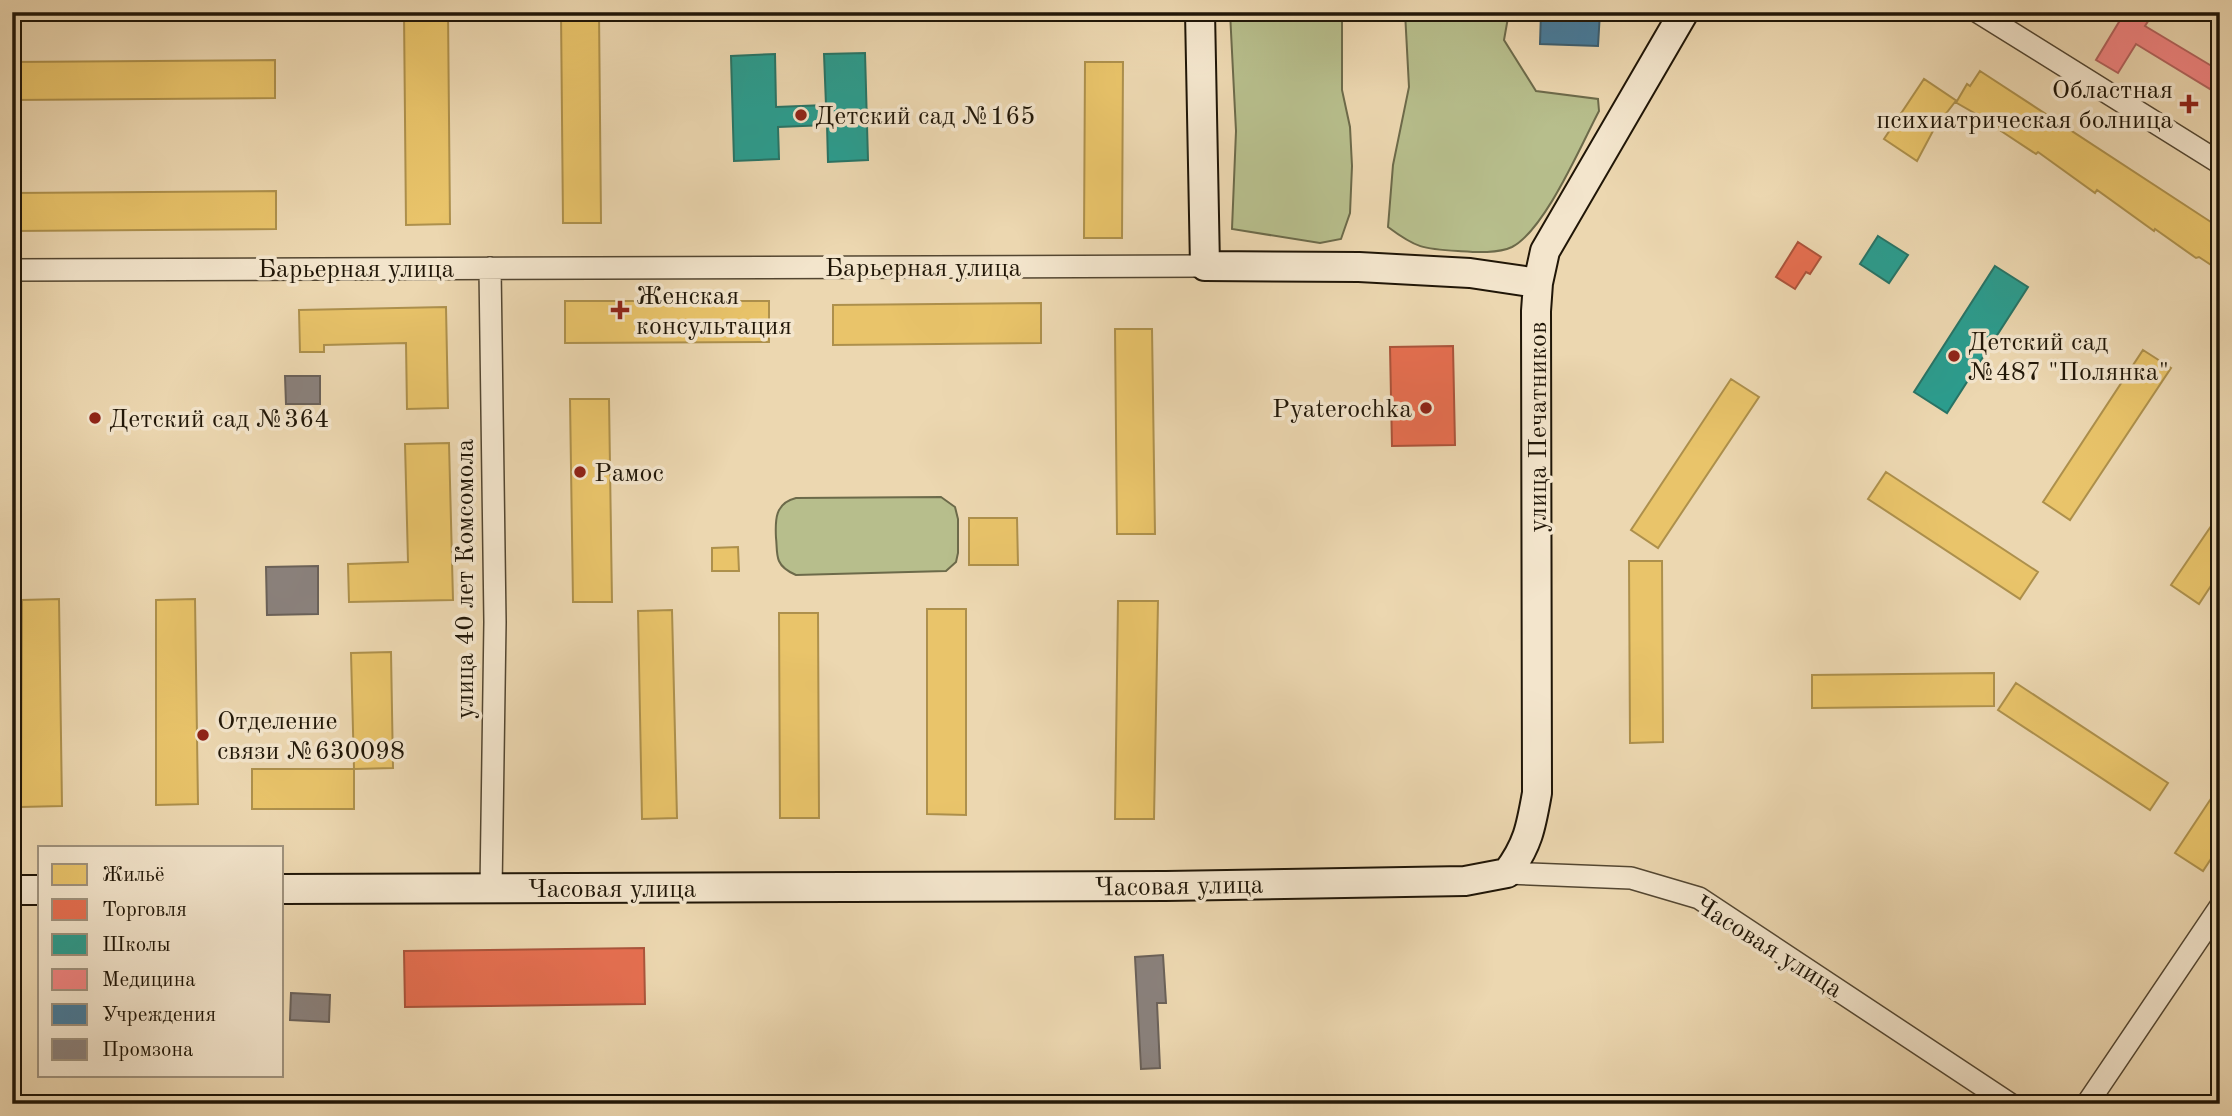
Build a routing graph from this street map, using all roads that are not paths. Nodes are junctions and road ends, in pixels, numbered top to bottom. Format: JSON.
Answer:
{"nodes":[{"id":1,"x":1200,"y":12,"type":"edge"},
{"id":2,"x":1684,"y":12,"type":"edge"},
{"id":3,"x":1978,"y":12,"type":"edge"},
{"id":4,"x":2220,"y":163,"type":"edge"},
{"id":5,"x":1205,"y":266,"type":"junction"},
{"id":6,"x":490,"y":268,"type":"junction"},
{"id":7,"x":12,"y":270,"type":"edge"},
{"id":8,"x":1538,"y":283,"type":"junction"},
{"id":9,"x":1507,"y":873,"type":"junction"},
{"id":10,"x":284,"y":889,"type":"edge"},
{"id":11,"x":491,"y":889,"type":"junction"},
{"id":12,"x":12,"y":890,"type":"edge"},
{"id":13,"x":38,"y":890,"type":"edge"},
{"id":14,"x":2220,"y":908,"type":"edge"},
{"id":15,"x":2010,"y":1104,"type":"edge"},
{"id":16,"x":2087,"y":1104,"type":"edge"}],
"edges":[{"from":1,"to":5,"type":"main road"},
{"from":2,"to":8,"type":"main road","name":"улица Печатников"},
{"from":3,"to":4,"type":"street"},
{"from":5,"to":6,"type":"street","name":"Барьерная улица"},
{"from":5,"to":8,"type":"main road","name":"Барьерная улица"},
{"from":6,"to":7,"type":"street","name":"Барьерная улица"},
{"from":6,"to":11,"type":"street","name":"улица 40 лет Комсомола"},
{"from":8,"to":9,"type":"main road","name":"улица Печатников"},
{"from":9,"to":11,"type":"main road","name":"Часовая улица"},
{"from":9,"to":15,"type":"street","name":"Часовая улица"},
{"from":10,"to":11,"type":"main road","name":"Часовая улица"},
{"from":12,"to":13,"type":"main road"},
{"from":14,"to":16,"type":"street"}]}
